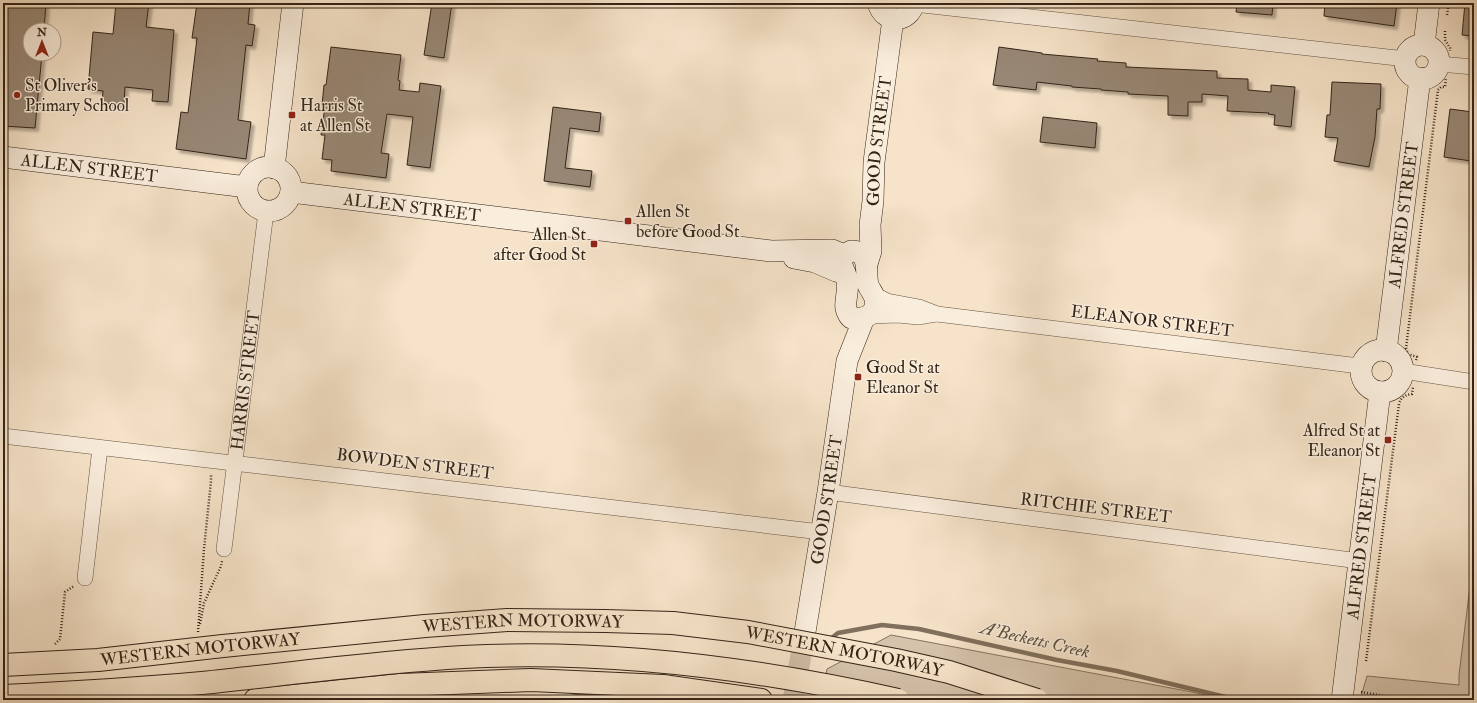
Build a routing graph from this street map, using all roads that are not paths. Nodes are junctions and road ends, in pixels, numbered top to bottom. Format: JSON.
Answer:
{"nodes":[{"id":1,"x":293,"y":3,"type":"edge"},
{"id":2,"x":878,"y":3,"type":"edge"},
{"id":3,"x":914,"y":3,"type":"edge"},
{"id":4,"x":1430,"y":3,"type":"edge"},
{"id":5,"x":894,"y":19,"type":"junction"},
{"id":6,"x":1424,"y":45,"type":"junction"},
{"id":7,"x":1406,"y":59,"type":"junction"},
{"id":8,"x":1445,"y":63,"type":"junction"},
{"id":9,"x":1474,"y":66,"type":"edge"},
{"id":10,"x":1420,"y":78,"type":"junction"},
{"id":11,"x":3,"y":157,"type":"edge"},
{"id":12,"x":874,"y":162,"type":"junction"},
{"id":13,"x":274,"y":168,"type":"junction"},
{"id":14,"x":247,"y":186,"type":"junction"},
{"id":15,"x":291,"y":192,"type":"junction"},
{"id":16,"x":266,"y":212,"type":"junction"},
{"id":17,"x":847,"y":260,"type":"junction"},
{"id":18,"x":867,"y":264,"type":"junction"},
{"id":19,"x":873,"y":294,"type":"junction"},
{"id":20,"x":846,"y":309,"type":"junction"},
{"id":21,"x":937,"y":314,"type":"junction"},
{"id":22,"x":867,"y":317,"type":"junction"},
{"id":23,"x":1386,"y":351,"type":"junction"},
{"id":24,"x":847,"y":361,"type":"junction"},
{"id":25,"x":1410,"y":364,"type":"junction"},
{"id":26,"x":1362,"y":365,"type":"junction"},
{"id":27,"x":1474,"y":382,"type":"edge"},
{"id":28,"x":1380,"y":392,"type":"junction"},
{"id":29,"x":3,"y":436,"type":"edge"},
{"id":30,"x":100,"y":448,"type":"junction"},
{"id":31,"x":234,"y":462,"type":"junction"},
{"id":32,"x":828,"y":492,"type":"junction"},
{"id":33,"x":821,"y":532,"type":"junction"},
{"id":34,"x":224,"y":549,"type":"road end"},
{"id":35,"x":1359,"y":561,"type":"junction"},
{"id":36,"x":85,"y":578,"type":"road end"},
{"id":37,"x":804,"y":638,"type":"tunnel mouth"},
{"id":38,"x":3,"y":665,"type":"edge"},
{"id":39,"x":3,"y":696,"type":"edge"},
{"id":40,"x":1353,"y":696,"type":"edge"},
{"id":41,"x":255,"y":700,"type":"edge"},
{"id":42,"x":761,"y":700,"type":"edge"},
{"id":43,"x":898,"y":700,"type":"edge"},
{"id":44,"x":1037,"y":700,"type":"edge"}],
"edges":[{"from":1,"to":13,"type":"main road"},
{"from":2,"to":5,"type":"main road"},
{"from":3,"to":5,"type":"main road"},
{"from":3,"to":7,"type":"street"},
{"from":4,"to":6,"type":"main road"},
{"from":5,"to":12,"type":"main road","name":"GOOD STREET"},
{"from":6,"to":7,"type":"main road"},
{"from":6,"to":8,"type":"main road"},
{"from":7,"to":10,"type":"main road"},
{"from":8,"to":9,"type":"street"},
{"from":8,"to":10,"type":"main road"},
{"from":10,"to":23,"type":"main road","name":"ALFRED STREET"},
{"from":11,"to":14,"type":"main road","name":"ALLEN STREET"},
{"from":12,"to":17,"type":"main road"},
{"from":12,"to":18,"type":"main road","name":"GOOD STREET"},
{"from":13,"to":14,"type":"main road"},
{"from":13,"to":15,"type":"main road"},
{"from":14,"to":16,"type":"main road"},
{"from":15,"to":16,"type":"main road"},
{"from":15,"to":17,"type":"main road","name":"ALLEN STREET"},
{"from":16,"to":31,"type":"street","name":"HARRIS STREET"},
{"from":17,"to":18,"type":"main road","name":"ALLEN STREET"},
{"from":17,"to":20,"type":"main road","name":"GOOD STREET"},
{"from":18,"to":19,"type":"main road","name":"GOOD STREET"},
{"from":19,"to":21,"type":"street","name":"ELEANOR STREET"},
{"from":19,"to":22,"type":"main road","name":"GOOD STREET"},
{"from":20,"to":22,"type":"main road"},
{"from":20,"to":24,"type":"main road","name":"GOOD STREET"},
{"from":21,"to":22,"type":"street","name":"ELEANOR STREET"},
{"from":21,"to":26,"type":"street","name":"ELEANOR STREET"},
{"from":22,"to":24,"type":"main road","name":"GOOD STREET"},
{"from":23,"to":25,"type":"main road"},
{"from":23,"to":26,"type":"main road"},
{"from":24,"to":32,"type":"main road","name":"GOOD STREET"},
{"from":25,"to":27,"type":"street"},
{"from":25,"to":28,"type":"main road"},
{"from":26,"to":28,"type":"main road"},
{"from":28,"to":35,"type":"main road","name":"ALFRED STREET"},
{"from":29,"to":30,"type":"street","name":"BOWDEN STREET"},
{"from":30,"to":31,"type":"street","name":"BOWDEN STREET"},
{"from":30,"to":36,"type":"street"},
{"from":31,"to":33,"type":"street","name":"BOWDEN STREET"},
{"from":31,"to":34,"type":"street","name":"HARRIS STREET"},
{"from":32,"to":33,"type":"main road","name":"GOOD STREET"},
{"from":32,"to":35,"type":"street","name":"RITCHIE STREET"},
{"from":33,"to":37,"type":"main road","name":"GOOD STREET"},
{"from":35,"to":40,"type":"main road","name":"ALFRED STREET"},
{"from":38,"to":44,"type":"highway","name":"WESTERN MOTORWAY","bridge":true},
{"from":39,"to":43,"type":"highway","name":"WESTERN MOTORWAY","bridge":true},
{"from":41,"to":42,"type":"highway"}]}
